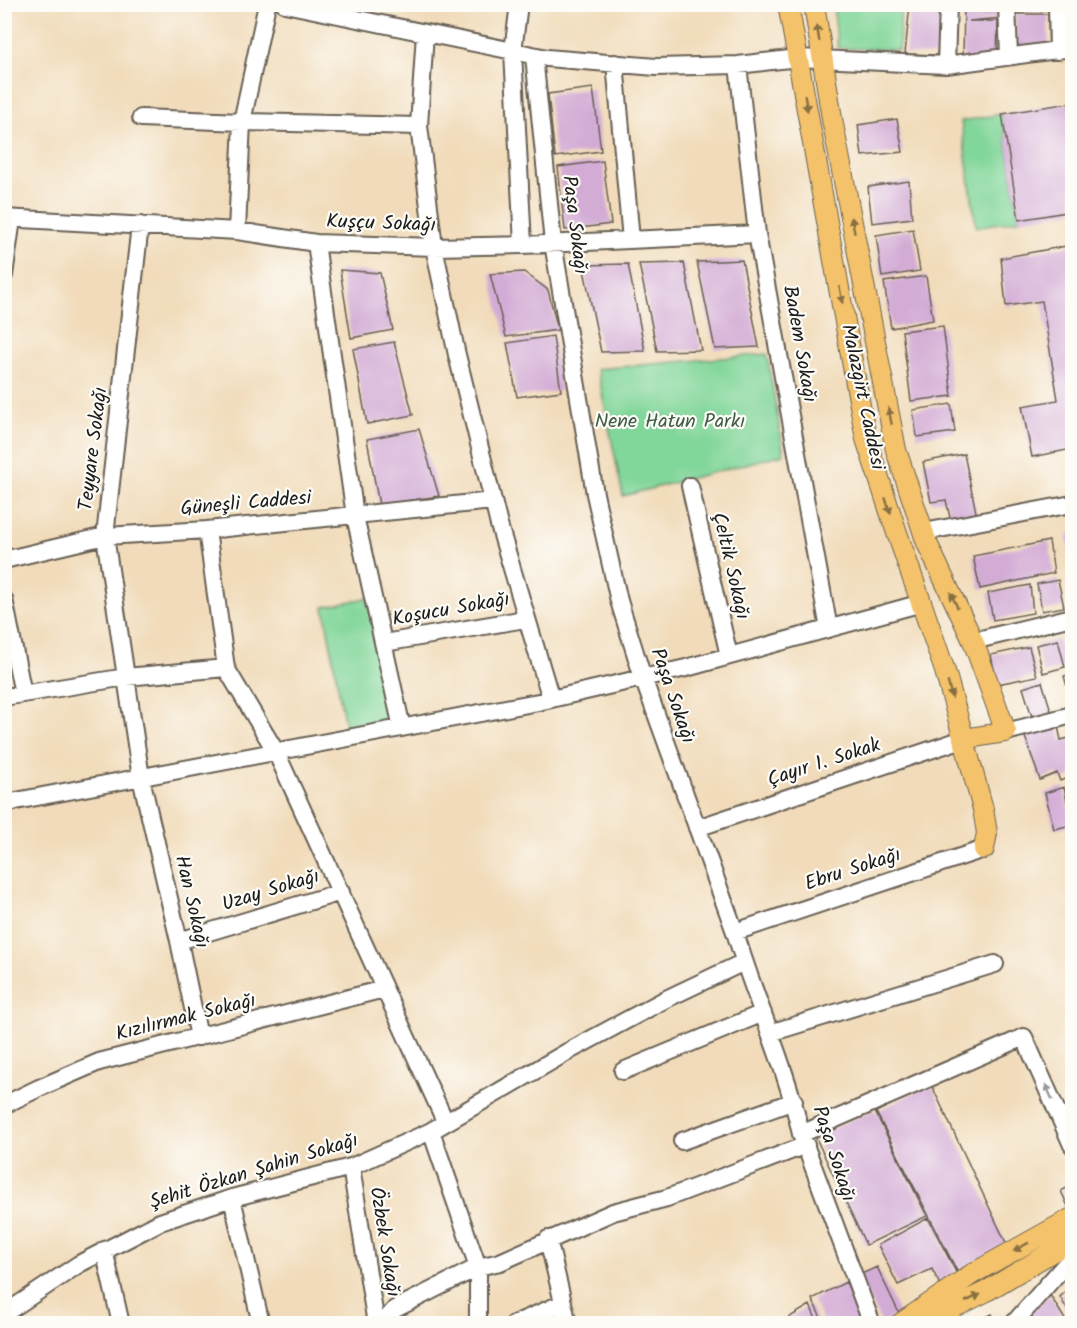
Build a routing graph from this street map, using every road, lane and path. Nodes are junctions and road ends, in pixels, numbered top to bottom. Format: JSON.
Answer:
{"nodes":[{"id":1,"x":267,"y":4,"type":"edge"},
{"id":2,"x":285,"y":4,"type":"edge"},
{"id":3,"x":519,"y":4,"type":"edge"},
{"id":4,"x":788,"y":4,"type":"edge"},
{"id":5,"x":814,"y":4,"type":"edge"},
{"id":6,"x":948,"y":4,"type":"edge"},
{"id":7,"x":1007,"y":4,"type":"edge"},
{"id":8,"x":1057,"y":4,"type":"edge"},
{"id":9,"x":425,"y":33,"type":"junction"},
{"id":10,"x":1065,"y":50,"type":"edge"},
{"id":11,"x":513,"y":51,"type":"junction"},
{"id":12,"x":534,"y":56,"type":"junction"},
{"id":13,"x":1009,"y":57,"type":"junction"},
{"id":14,"x":798,"y":58,"type":"junction"},
{"id":15,"x":822,"y":58,"type":"junction"},
{"id":16,"x":615,"y":63,"type":"junction"},
{"id":17,"x":738,"y":64,"type":"junction"},
{"id":18,"x":946,"y":65,"type":"junction"},
{"id":19,"x":141,"y":118,"type":"dead end"},
{"id":20,"x":242,"y":122,"type":"junction"},
{"id":21,"x":419,"y":126,"type":"junction"},
{"id":22,"x":8,"y":218,"type":"edge"},
{"id":23,"x":140,"y":225,"type":"junction"},
{"id":24,"x":237,"y":231,"type":"junction"},
{"id":25,"x":757,"y":234,"type":"junction"},
{"id":26,"x":632,"y":240,"type":"junction"},
{"id":27,"x":316,"y":243,"type":"junction"},
{"id":28,"x":554,"y":243,"type":"junction"},
{"id":29,"x":523,"y":245,"type":"junction"},
{"id":30,"x":434,"y":248,"type":"junction"},
{"id":31,"x":4,"y":275,"type":"edge"},
{"id":32,"x":690,"y":486,"type":"dead end"},
{"id":33,"x":493,"y":501,"type":"junction"},
{"id":34,"x":1072,"y":504,"type":"edge"},
{"id":35,"x":355,"y":516,"type":"junction"},
{"id":36,"x":207,"y":530,"type":"junction"},
{"id":37,"x":924,"y":532,"type":"junction"},
{"id":38,"x":105,"y":536,"type":"junction"},
{"id":39,"x":4,"y":560,"type":"edge"},
{"id":40,"x":4,"y":599,"type":"edge"},
{"id":41,"x":922,"y":603,"type":"junction"},
{"id":42,"x":1072,"y":617,"type":"edge"},
{"id":43,"x":525,"y":619,"type":"junction"},
{"id":44,"x":829,"y":628,"type":"junction"},
{"id":45,"x":973,"y":641,"type":"junction"},
{"id":46,"x":384,"y":643,"type":"junction"},
{"id":47,"x":729,"y":656,"type":"junction"},
{"id":48,"x":226,"y":668,"type":"junction"},
{"id":49,"x":126,"y":677,"type":"junction"},
{"id":50,"x":643,"y":678,"type":"junction"},
{"id":51,"x":23,"y":694,"type":"junction"},
{"id":52,"x":4,"y":697,"type":"edge"},
{"id":53,"x":551,"y":699,"type":"junction"},
{"id":54,"x":1072,"y":716,"type":"edge"},
{"id":55,"x":402,"y":728,"type":"junction"},
{"id":56,"x":1006,"y":732,"type":"junction"},
{"id":57,"x":963,"y":739,"type":"junction"},
{"id":58,"x":276,"y":752,"type":"junction"},
{"id":59,"x":141,"y":778,"type":"junction"},
{"id":60,"x":4,"y":805,"type":"edge"},
{"id":61,"x":697,"y":828,"type":"junction"},
{"id":62,"x":984,"y":849,"type":"joint"},
{"id":63,"x":341,"y":892,"type":"junction"},
{"id":64,"x":735,"y":932,"type":"junction"},
{"id":65,"x":179,"y":941,"type":"junction"},
{"id":66,"x":744,"y":962,"type":"junction"},
{"id":67,"x":994,"y":964,"type":"dead end"},
{"id":68,"x":384,"y":989,"type":"junction"},
{"id":69,"x":763,"y":1014,"type":"junction"},
{"id":70,"x":770,"y":1033,"type":"junction"},
{"id":71,"x":199,"y":1037,"type":"junction"},
{"id":72,"x":623,"y":1071,"type":"dead end"},
{"id":73,"x":794,"y":1101,"type":"junction"},
{"id":74,"x":4,"y":1105,"type":"edge"},
{"id":75,"x":445,"y":1121,"type":"junction"},
{"id":76,"x":431,"y":1131,"type":"junction"},
{"id":77,"x":804,"y":1140,"type":"junction"},
{"id":78,"x":682,"y":1141,"type":"dead end"},
{"id":79,"x":1072,"y":1145,"type":"edge"},
{"id":80,"x":351,"y":1167,"type":"junction"},
{"id":81,"x":232,"y":1198,"type":"junction"},
{"id":82,"x":1072,"y":1218,"type":"edge"},
{"id":83,"x":548,"y":1239,"type":"junction"},
{"id":84,"x":1072,"y":1240,"type":"edge"},
{"id":85,"x":104,"y":1250,"type":"junction"},
{"id":86,"x":1072,"y":1257,"type":"edge"},
{"id":87,"x":478,"y":1267,"type":"junction"},
{"id":88,"x":562,"y":1303,"type":"junction"},
{"id":89,"x":4,"y":1314,"type":"edge"},
{"id":90,"x":122,"y":1323,"type":"edge"},
{"id":91,"x":261,"y":1323,"type":"edge"},
{"id":92,"x":376,"y":1323,"type":"edge"},
{"id":93,"x":382,"y":1323,"type":"edge"},
{"id":94,"x":478,"y":1323,"type":"edge"},
{"id":95,"x":514,"y":1323,"type":"edge"},
{"id":96,"x":568,"y":1323,"type":"edge"},
{"id":97,"x":872,"y":1323,"type":"edge"},
{"id":98,"x":900,"y":1323,"type":"edge"},
{"id":99,"x":921,"y":1323,"type":"edge"},
{"id":100,"x":1013,"y":1323,"type":"edge"}],
"edges":[{"from":1,"to":20,"type":"street"},
{"from":2,"to":9,"type":"street"},
{"from":3,"to":11,"type":"street"},
{"from":4,"to":14,"type":"main road","name":"Malazgirt Caddesi"},
{"from":15,"to":5,"type":"main road","name":"Malazgirt Caddesi","one_way":true},
{"from":6,"to":18,"type":"street"},
{"from":7,"to":13,"type":"street"},
{"from":8,"to":10,"type":"street"},
{"from":9,"to":11,"type":"street"},
{"from":9,"to":21,"type":"street"},
{"from":10,"to":13,"type":"street"},
{"from":11,"to":12,"type":"street"},
{"from":11,"to":29,"type":"street"},
{"from":12,"to":16,"type":"street"},
{"from":12,"to":28,"type":"street","name":"Paşa Sokağı"},
{"from":13,"to":18,"type":"street"},
{"from":14,"to":15,"type":"street"},
{"from":14,"to":17,"type":"street"},
{"from":14,"to":41,"type":"main road","name":"Malazgirt Caddesi","one_way":true},
{"from":15,"to":18,"type":"street"},
{"from":37,"to":15,"type":"main road","name":"Malazgirt Caddesi","one_way":true},
{"from":16,"to":17,"type":"street"},
{"from":16,"to":26,"type":"street"},
{"from":17,"to":25,"type":"street","name":"Badem Sokağı"},
{"from":19,"to":20,"type":"street"},
{"from":20,"to":21,"type":"street"},
{"from":20,"to":24,"type":"street"},
{"from":21,"to":30,"type":"street"},
{"from":22,"to":23,"type":"street","name":"Kuşçu Sokağı"},
{"from":22,"to":31,"type":"street"},
{"from":23,"to":24,"type":"street","name":"Kuşçu Sokağı"},
{"from":23,"to":38,"type":"street","name":"Teyyare Sokağı"},
{"from":24,"to":27,"type":"street","name":"Kuşçu Sokağı"},
{"from":25,"to":26,"type":"street","name":"Kuşçu Sokağı"},
{"from":25,"to":44,"type":"street","name":"Badem Sokağı"},
{"from":26,"to":28,"type":"street","name":"Kuşçu Sokağı"},
{"from":27,"to":30,"type":"street","name":"Kuşçu Sokağı"},
{"from":27,"to":35,"type":"street"},
{"from":28,"to":29,"type":"street","name":"Kuşçu Sokağı"},
{"from":28,"to":50,"type":"street","name":"Paşa Sokağı"},
{"from":29,"to":30,"type":"street","name":"Kuşçu Sokağı"},
{"from":30,"to":33,"type":"street"},
{"from":32,"to":47,"type":"street","name":"Çeltik Sokağı"},
{"from":33,"to":35,"type":"street","name":"Güneşli Caddesi"},
{"from":33,"to":43,"type":"street"},
{"from":34,"to":37,"type":"street"},
{"from":35,"to":36,"type":"street","name":"Güneşli Caddesi"},
{"from":35,"to":46,"type":"street"},
{"from":36,"to":38,"type":"street","name":"Güneşli Caddesi"},
{"from":36,"to":48,"type":"street"},
{"from":45,"to":37,"type":"main road","name":"Malazgirt Caddesi","one_way":true},
{"from":38,"to":39,"type":"street","name":"Güneşli Caddesi"},
{"from":38,"to":49,"type":"street","name":"Teyyare Sokağı"},
{"from":40,"to":51,"type":"street"},
{"from":41,"to":44,"type":"street"},
{"from":41,"to":57,"type":"main road","name":"Malazgirt Caddesi","one_way":true},
{"from":42,"to":45,"type":"street"},
{"from":43,"to":46,"type":"street","name":"Koşucu Sokağı"},
{"from":43,"to":53,"type":"street"},
{"from":44,"to":47,"type":"street"},
{"from":45,"to":56,"type":"main road","name":"Malazgirt Caddesi"},
{"from":46,"to":55,"type":"street"},
{"from":47,"to":50,"type":"street"},
{"from":48,"to":49,"type":"street"},
{"from":48,"to":58,"type":"street"},
{"from":49,"to":51,"type":"street"},
{"from":49,"to":59,"type":"street","name":"Teyyare Sokağı"},
{"from":50,"to":53,"type":"street"},
{"from":50,"to":61,"type":"street","name":"Paşa Sokağı"},
{"from":51,"to":52,"type":"street"},
{"from":53,"to":55,"type":"street"},
{"from":54,"to":56,"type":"street"},
{"from":55,"to":58,"type":"street"},
{"from":56,"to":57,"type":"main road"},
{"from":57,"to":61,"type":"street","name":"Çayır 1. Sokak"},
{"from":57,"to":62,"type":"main road","name":"Malazgirt Caddesi"},
{"from":58,"to":59,"type":"street"},
{"from":58,"to":63,"type":"street"},
{"from":59,"to":60,"type":"street"},
{"from":59,"to":65,"type":"street","name":"Han Sokağı"},
{"from":61,"to":64,"type":"street","name":"Paşa Sokağı"},
{"from":62,"to":64,"type":"street","name":"Ebru Sokağı"},
{"from":63,"to":65,"type":"street","name":"Uzay Sokağı"},
{"from":63,"to":68,"type":"street"},
{"from":64,"to":66,"type":"street","name":"Paşa Sokağı"},
{"from":65,"to":71,"type":"street","name":"Han Sokağı"},
{"from":66,"to":69,"type":"street","name":"Paşa Sokağı"},
{"from":66,"to":75,"type":"street","name":"Şehit Özkan Şahin Sokağı"},
{"from":67,"to":70,"type":"street"},
{"from":68,"to":71,"type":"street","name":"Kızılırmak Sokağı"},
{"from":68,"to":75,"type":"street"},
{"from":69,"to":70,"type":"street","name":"Paşa Sokağı"},
{"from":69,"to":72,"type":"street"},
{"from":70,"to":73,"type":"street","name":"Paşa Sokağı"},
{"from":71,"to":74,"type":"street","name":"Kızılırmak Sokağı"},
{"from":73,"to":77,"type":"street","name":"Paşa Sokağı"},
{"from":73,"to":78,"type":"street"},
{"from":75,"to":76,"type":"street","name":"Şehit Özkan Şahin Sokağı"},
{"from":76,"to":80,"type":"street","name":"Şehit Özkan Şahin Sokağı"},
{"from":76,"to":87,"type":"street"},
{"from":79,"to":77,"type":"street","one_way":true},
{"from":77,"to":83,"type":"street"},
{"from":77,"to":97,"type":"street","name":"Paşa Sokağı"},
{"from":80,"to":81,"type":"street","name":"Şehit Özkan Şahin Sokağı"},
{"from":80,"to":92,"type":"street","name":"Özbek Sokağı"},
{"from":81,"to":85,"type":"street","name":"Şehit Özkan Şahin Sokağı"},
{"from":81,"to":91,"type":"street"},
{"from":82,"to":98,"type":"main road","one_way":true},
{"from":83,"to":87,"type":"street"},
{"from":83,"to":88,"type":"street"},
{"from":99,"to":84,"type":"main road","one_way":true},
{"from":85,"to":89,"type":"street","name":"Şehit Özkan Şahin Sokağı"},
{"from":85,"to":90,"type":"street"},
{"from":86,"to":100,"type":"street"},
{"from":87,"to":93,"type":"street"},
{"from":87,"to":94,"type":"street"},
{"from":88,"to":95,"type":"street"},
{"from":88,"to":96,"type":"street"}]}
